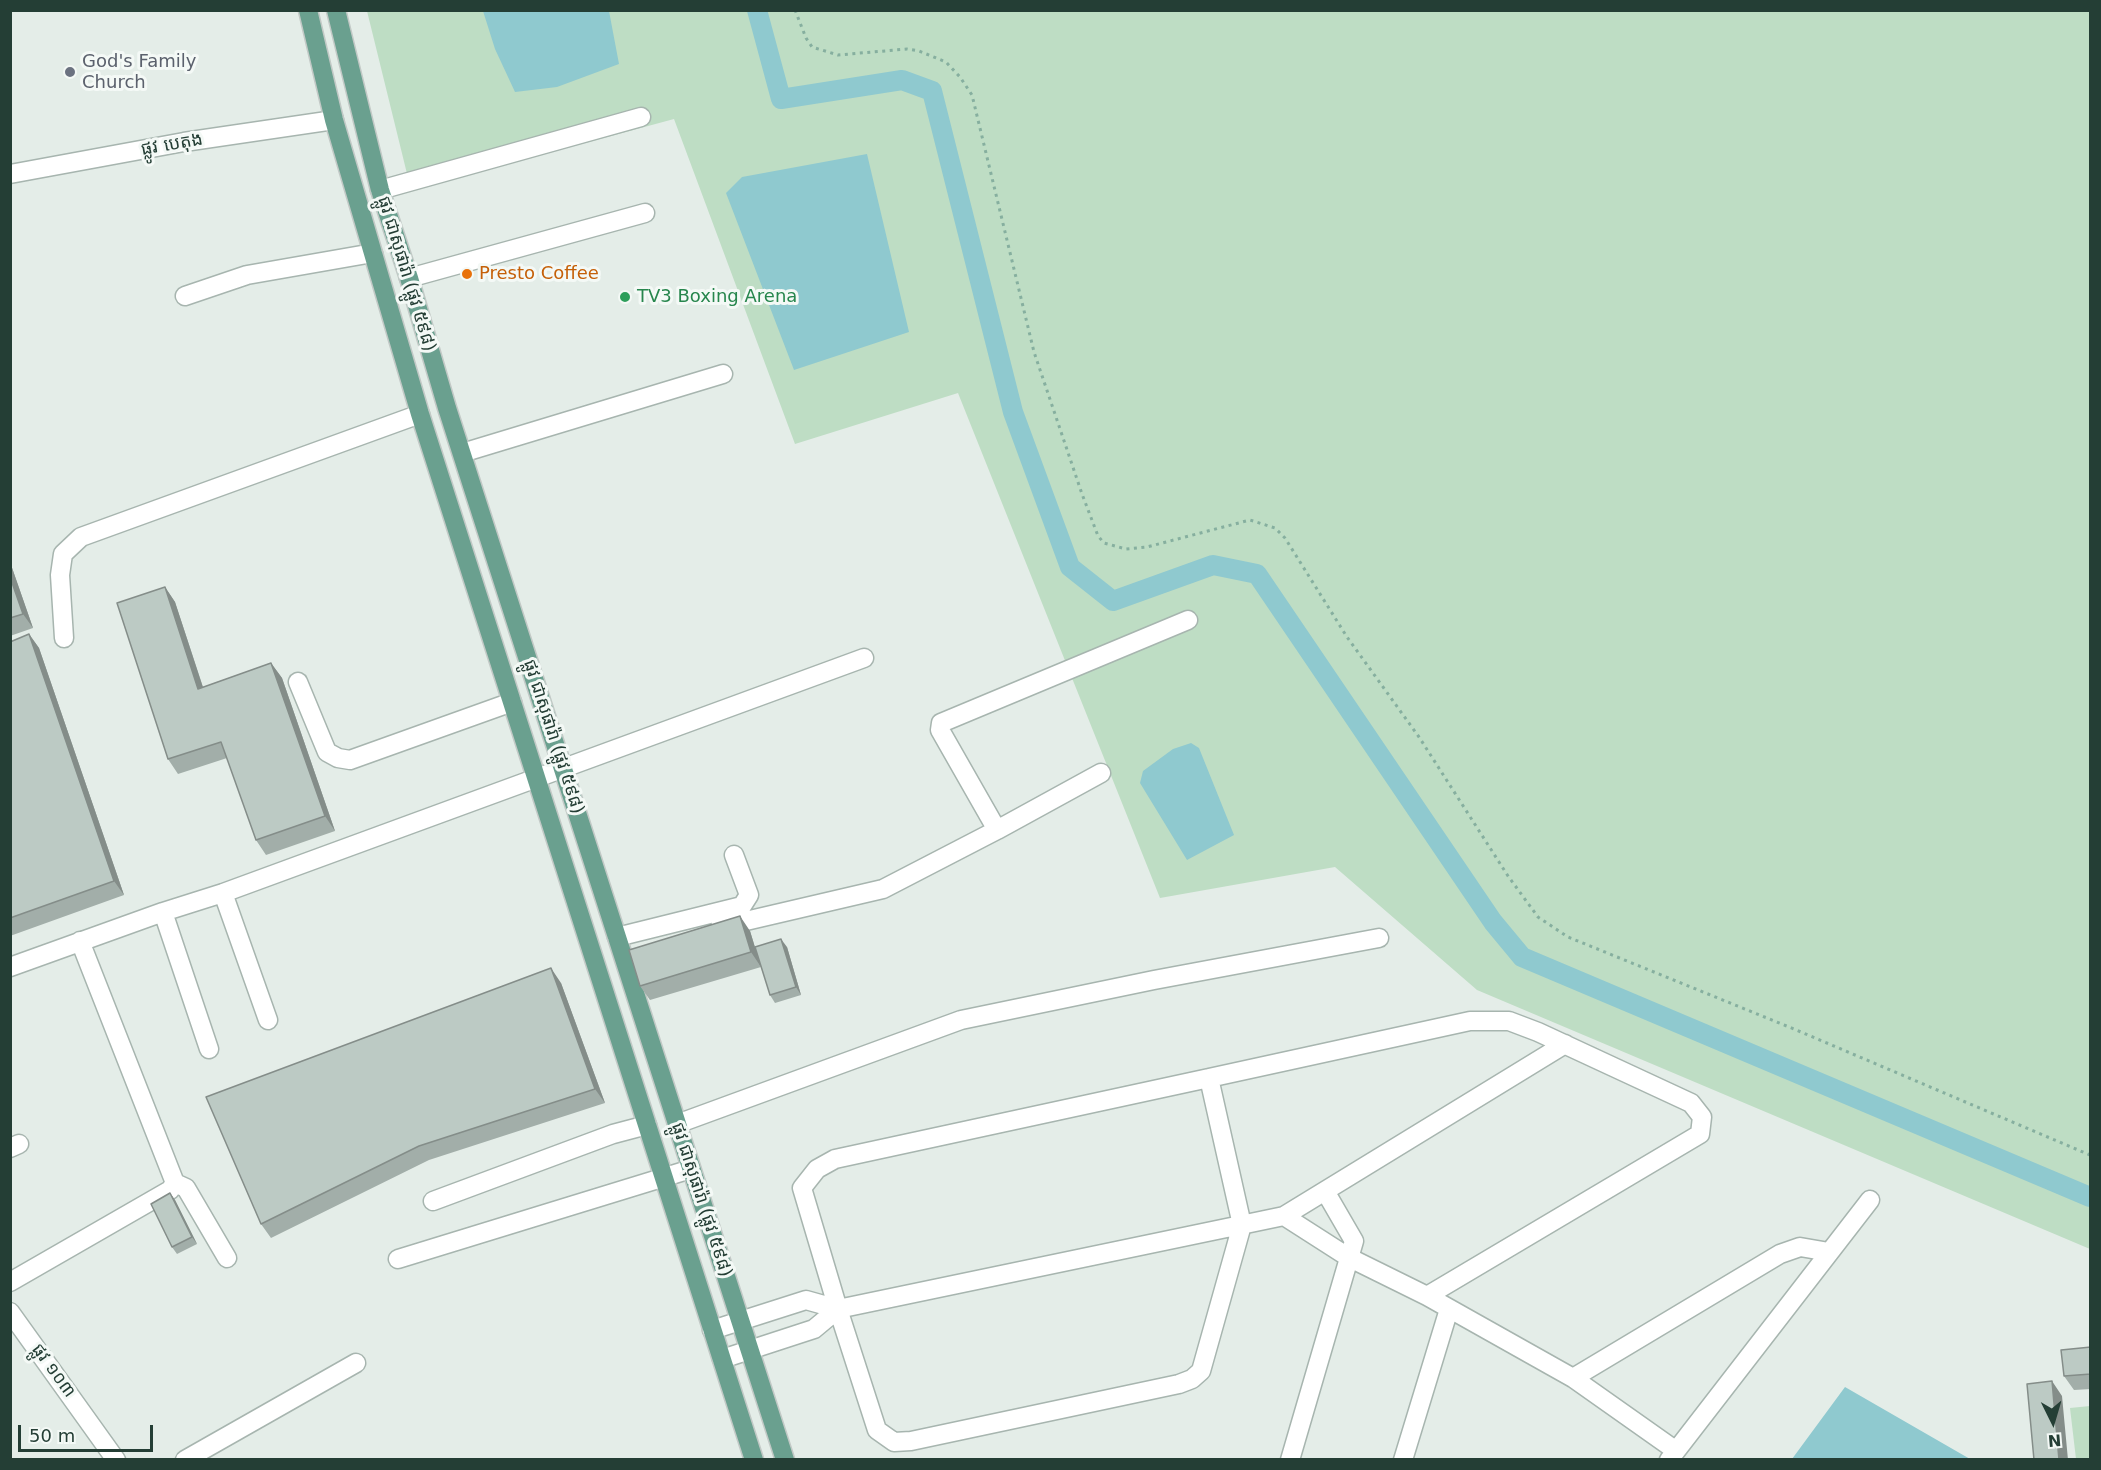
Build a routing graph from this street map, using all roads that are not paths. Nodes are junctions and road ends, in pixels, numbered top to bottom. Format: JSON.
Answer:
{"nodes":[{"id":1,"x":308,"y":10,"type":"edge"},
{"id":2,"x":336,"y":10,"type":"edge"},
{"id":3,"x":641,"y":117,"type":"dead end"},
{"id":4,"x":334,"y":120,"type":"junction"},
{"id":5,"x":11,"y":174,"type":"edge"},
{"id":6,"x":380,"y":190,"type":"junction"},
{"id":7,"x":645,"y":213,"type":"dead end"},
{"id":8,"x":373,"y":252,"type":"junction"},
{"id":9,"x":409,"y":278,"type":"junction"},
{"id":10,"x":185,"y":296,"type":"dead end"},
{"id":11,"x":429,"y":346,"type":"junction"},
{"id":12,"x":403,"y":354,"type":"junction"},
{"id":13,"x":723,"y":374,"type":"dead end"},
{"id":14,"x":420,"y":414,"type":"junction"},
{"id":15,"x":462,"y":453,"type":"junction"},
{"id":16,"x":1188,"y":620,"type":"dead end"},
{"id":17,"x":64,"y":638,"type":"dead end"},
{"id":18,"x":864,"y":658,"type":"dead end"},
{"id":19,"x":298,"y":682,"type":"dead end"},
{"id":20,"x":512,"y":702,"type":"junction"},
{"id":21,"x":563,"y":769,"type":"junction"},
{"id":22,"x":1101,"y":773,"type":"dead end"},
{"id":23,"x":537,"y":779,"type":"junction"},
{"id":24,"x":997,"y":830,"type":"junction"},
{"id":25,"x":734,"y":855,"type":"dead end"},
{"id":26,"x":223,"y":893,"type":"junction"},
{"id":27,"x":163,"y":912,"type":"junction"},
{"id":28,"x":616,"y":937,"type":"junction"},
{"id":29,"x":1380,"y":938,"type":"dead end"},
{"id":30,"x":683,"y":939,"type":"edge"},
{"id":31,"x":80,"y":941,"type":"junction"},
{"id":32,"x":10,"y":967,"type":"edge"},
{"id":33,"x":268,"y":1020,"type":"dead end"},
{"id":34,"x":1565,"y":1044,"type":"junction"},
{"id":35,"x":209,"y":1049,"type":"dead end"},
{"id":36,"x":657,"y":1062,"type":"junction"},
{"id":37,"x":629,"y":1070,"type":"junction"},
{"id":38,"x":1209,"y":1078,"type":"junction"},
{"id":39,"x":677,"y":1124,"type":"junction"},
{"id":40,"x":647,"y":1125,"type":"junction"},
{"id":41,"x":692,"y":1169,"type":"junction"},
{"id":42,"x":664,"y":1177,"type":"junction"},
{"id":43,"x":175,"y":1183,"type":"junction"},
{"id":44,"x":1324,"y":1191,"type":"junction"},
{"id":45,"x":1870,"y":1200,"type":"dead end"},
{"id":46,"x":433,"y":1201,"type":"dead end"},
{"id":47,"x":1284,"y":1216,"type":"junction"},
{"id":48,"x":1242,"y":1225,"type":"junction"},
{"id":49,"x":1829,"y":1252,"type":"junction"},
{"id":50,"x":1348,"y":1257,"type":"junction"},
{"id":51,"x":227,"y":1258,"type":"dead end"},
{"id":52,"x":398,"y":1259,"type":"dead end"},
{"id":53,"x":10,"y":1282,"type":"edge"},
{"id":54,"x":1427,"y":1296,"type":"junction"},
{"id":55,"x":838,"y":1309,"type":"junction"},
{"id":56,"x":1449,"y":1309,"type":"junction"},
{"id":57,"x":10,"y":1312,"type":"edge"},
{"id":58,"x":740,"y":1321,"type":"junction"},
{"id":59,"x":712,"y":1329,"type":"junction"},
{"id":60,"x":749,"y":1351,"type":"junction"},
{"id":61,"x":722,"y":1359,"type":"junction"},
{"id":62,"x":356,"y":1363,"type":"dead end"},
{"id":63,"x":1573,"y":1378,"type":"junction"},
{"id":64,"x":1672,"y":1455,"type":"edge"},
{"id":65,"x":116,"y":1460,"type":"edge"},
{"id":66,"x":185,"y":1460,"type":"edge"},
{"id":67,"x":754,"y":1460,"type":"edge"},
{"id":68,"x":785,"y":1460,"type":"edge"},
{"id":69,"x":1290,"y":1460,"type":"edge"},
{"id":70,"x":1403,"y":1460,"type":"edge"}],
"edges":[{"from":1,"to":4,"type":"main road","name":"ផ្លូវ ជាសុផារ៉ា (ផ្លូវ ៥៩៨)"},
{"from":2,"to":6,"type":"main road","name":"ផ្លូវ ជាសុផារ៉ា (ផ្លូវ ៥៩៨)"},
{"from":3,"to":6,"type":"street"},
{"from":4,"to":5,"type":"street","name":"ផ្លូវ បេតុង"},
{"from":4,"to":8,"type":"main road","name":"ផ្លូវ ជាសុផារ៉ា (ផ្លូវ ៥៩៨)"},
{"from":6,"to":9,"type":"main road","name":"ផ្លូវ ជាសុផារ៉ា (ផ្លូវ ៥៩៨)"},
{"from":7,"to":9,"type":"street"},
{"from":8,"to":10,"type":"street"},
{"from":8,"to":12,"type":"main road","name":"ផ្លូវ ជាសុផារ៉ា (ផ្លូវ ៥៩៨)"},
{"from":9,"to":11,"type":"main road","name":"ផ្លូវ ជាសុផារ៉ា (ផ្លូវ ៥៩៨)"},
{"from":11,"to":12,"type":"main road"},
{"from":11,"to":15,"type":"main road","name":"ផ្លូវ ជាសុផារ៉ា (ផ្លូវ ៥៩៨)"},
{"from":12,"to":14,"type":"main road","name":"ផ្លូវ ជាសុផារ៉ា (ផ្លូវ ៥៩៨)"},
{"from":13,"to":15,"type":"street"},
{"from":14,"to":17,"type":"street"},
{"from":14,"to":20,"type":"main road","name":"ផ្លូវ ជាសុផារ៉ា (ផ្លូវ ៥៩៨)"},
{"from":15,"to":21,"type":"main road","name":"ផ្លូវ ជាសុផារ៉ា (ផ្លូវ ៥៩៨)"},
{"from":16,"to":24,"type":"street"},
{"from":18,"to":21,"type":"street"},
{"from":19,"to":20,"type":"street"},
{"from":20,"to":23,"type":"main road","name":"ផ្លូវ ជាសុផារ៉ា (ផ្លូវ ៥៩៨)"},
{"from":21,"to":23,"type":"street"},
{"from":21,"to":28,"type":"main road","name":"ផ្លូវ ជាសុផារ៉ា (ផ្លូវ ៥៩៨)"},
{"from":22,"to":24,"type":"street"},
{"from":23,"to":26,"type":"street"},
{"from":23,"to":37,"type":"main road","name":"ផ្លូវ ជាសុផារ៉ា (ផ្លូវ ៥៩៨)"},
{"from":24,"to":30,"type":"street"},
{"from":25,"to":28,"type":"street"},
{"from":26,"to":27,"type":"street"},
{"from":26,"to":33,"type":"street"},
{"from":27,"to":31,"type":"street"},
{"from":27,"to":35,"type":"street"},
{"from":28,"to":36,"type":"main road","name":"ផ្លូវ ជាសុផារ៉ា (ផ្លូវ ៥៩៨)"},
{"from":29,"to":39,"type":"street"},
{"from":31,"to":32,"type":"street"},
{"from":31,"to":43,"type":"street"},
{"from":34,"to":38,"type":"street"},
{"from":34,"to":44,"type":"street"},
{"from":34,"to":54,"type":"street"},
{"from":36,"to":37,"type":"main road"},
{"from":36,"to":39,"type":"main road","name":"ផ្លូវ ជាសុផារ៉ា (ផ្លូវ ៥៩៨)"},
{"from":37,"to":40,"type":"main road","name":"ផ្លូវ ជាសុផារ៉ា (ផ្លូវ ៥៩៨)"},
{"from":38,"to":48,"type":"street"},
{"from":38,"to":55,"type":"street"},
{"from":39,"to":41,"type":"main road","name":"ផ្លូវ ជាសុផារ៉ា (ផ្លូវ ៥៩៨)"},
{"from":40,"to":42,"type":"main road","name":"ផ្លូវ ជាសុផារ៉ា (ផ្លូវ ៥៩៨)"},
{"from":40,"to":46,"type":"street"},
{"from":41,"to":42,"type":"street"},
{"from":41,"to":58,"type":"main road","name":"ផ្លូវ ជាសុផារ៉ា (ផ្លូវ ៥៩៨)"},
{"from":42,"to":52,"type":"street"},
{"from":42,"to":59,"type":"main road","name":"ផ្លូវ ជាសុផារ៉ា (ផ្លូវ ៥៩៨)"},
{"from":43,"to":51,"type":"street"},
{"from":43,"to":53,"type":"street"},
{"from":44,"to":47,"type":"street"},
{"from":44,"to":50,"type":"street"},
{"from":45,"to":49,"type":"street"},
{"from":47,"to":48,"type":"street"},
{"from":47,"to":50,"type":"street"},
{"from":48,"to":55,"type":"street"},
{"from":48,"to":55,"type":"street"},
{"from":49,"to":63,"type":"street"},
{"from":49,"to":64,"type":"street"},
{"from":50,"to":54,"type":"street"},
{"from":50,"to":69,"type":"street"},
{"from":54,"to":56,"type":"street"},
{"from":55,"to":58,"type":"street"},
{"from":55,"to":60,"type":"street"},
{"from":56,"to":63,"type":"street"},
{"from":56,"to":70,"type":"street"},
{"from":57,"to":65,"type":"street","name":"ផ្លូវ ១០៣"},
{"from":58,"to":59,"type":"street"},
{"from":58,"to":60,"type":"main road","name":"ផ្លូវ ជាសុផារ៉ា (ផ្លូវ ៥៩៨)"},
{"from":59,"to":61,"type":"main road","name":"ផ្លូវ ជាសុផារ៉ា (ផ្លូវ ៥៩៨)"},
{"from":60,"to":61,"type":"street"},
{"from":60,"to":68,"type":"main road","name":"ផ្លូវ ជាសុផារ៉ា (ផ្លូវ ៥៩៨)"},
{"from":61,"to":67,"type":"main road","name":"ផ្លូវ ជាសុផារ៉ា (ផ្លូវ ៥៩៨)"},
{"from":62,"to":66,"type":"street"},
{"from":63,"to":64,"type":"street"}]}
